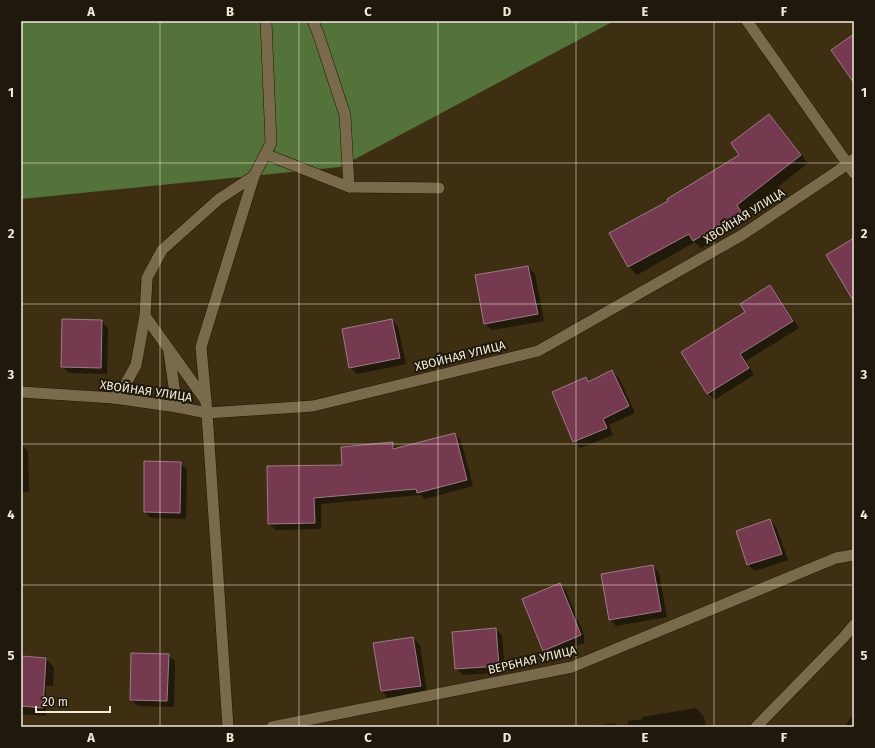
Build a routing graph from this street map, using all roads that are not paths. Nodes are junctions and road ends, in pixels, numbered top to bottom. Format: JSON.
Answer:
{"nodes":[{"id":1,"x":266,"y":21,"type":"edge"},
{"id":2,"x":313,"y":21,"type":"edge"},
{"id":3,"x":747,"y":21,"type":"edge"},
{"id":4,"x":265,"y":154,"type":"junction"},
{"id":5,"x":852,"y":165,"type":"edge"},
{"id":6,"x":254,"y":176,"type":"junction"},
{"id":7,"x":348,"y":187,"type":"junction"},
{"id":8,"x":439,"y":188,"type":"dead end"},
{"id":9,"x":145,"y":316,"type":"junction"},
{"id":10,"x":169,"y":350,"type":"junction"},
{"id":11,"x":21,"y":392,"type":"edge"},
{"id":12,"x":114,"y":398,"type":"junction"},
{"id":13,"x":206,"y":402,"type":"junction"},
{"id":14,"x":177,"y":407,"type":"junction"},
{"id":15,"x":208,"y":413,"type":"junction"},
{"id":16,"x":854,"y":555,"type":"edge"},
{"id":17,"x":854,"y":625,"type":"edge"},
{"id":18,"x":228,"y":727,"type":"edge"},
{"id":19,"x":272,"y":727,"type":"edge"},
{"id":20,"x":756,"y":727,"type":"edge"}],
"edges":[{"from":1,"to":4,"type":"street"},
{"from":2,"to":7,"type":"street"},
{"from":3,"to":5,"type":"street"},
{"from":4,"to":6,"type":"street"},
{"from":4,"to":7,"type":"street"},
{"from":5,"to":15,"type":"street","name":"ХВОЙНАЯ УЛИЦА"},
{"from":6,"to":9,"type":"street"},
{"from":6,"to":13,"type":"street"},
{"from":7,"to":8,"type":"street"},
{"from":9,"to":10,"type":"street"},
{"from":9,"to":12,"type":"street"},
{"from":10,"to":13,"type":"street"},
{"from":10,"to":14,"type":"street"},
{"from":11,"to":12,"type":"street","name":"ХВОЙНАЯ УЛИЦА"},
{"from":12,"to":14,"type":"street","name":"ХВОЙНАЯ УЛИЦА"},
{"from":13,"to":15,"type":"street"},
{"from":14,"to":15,"type":"street","name":"ХВОЙНАЯ УЛИЦА"},
{"from":15,"to":18,"type":"street"},
{"from":16,"to":19,"type":"street","name":"ВЕРБНАЯ УЛИЦА"},
{"from":17,"to":20,"type":"street"}]}
